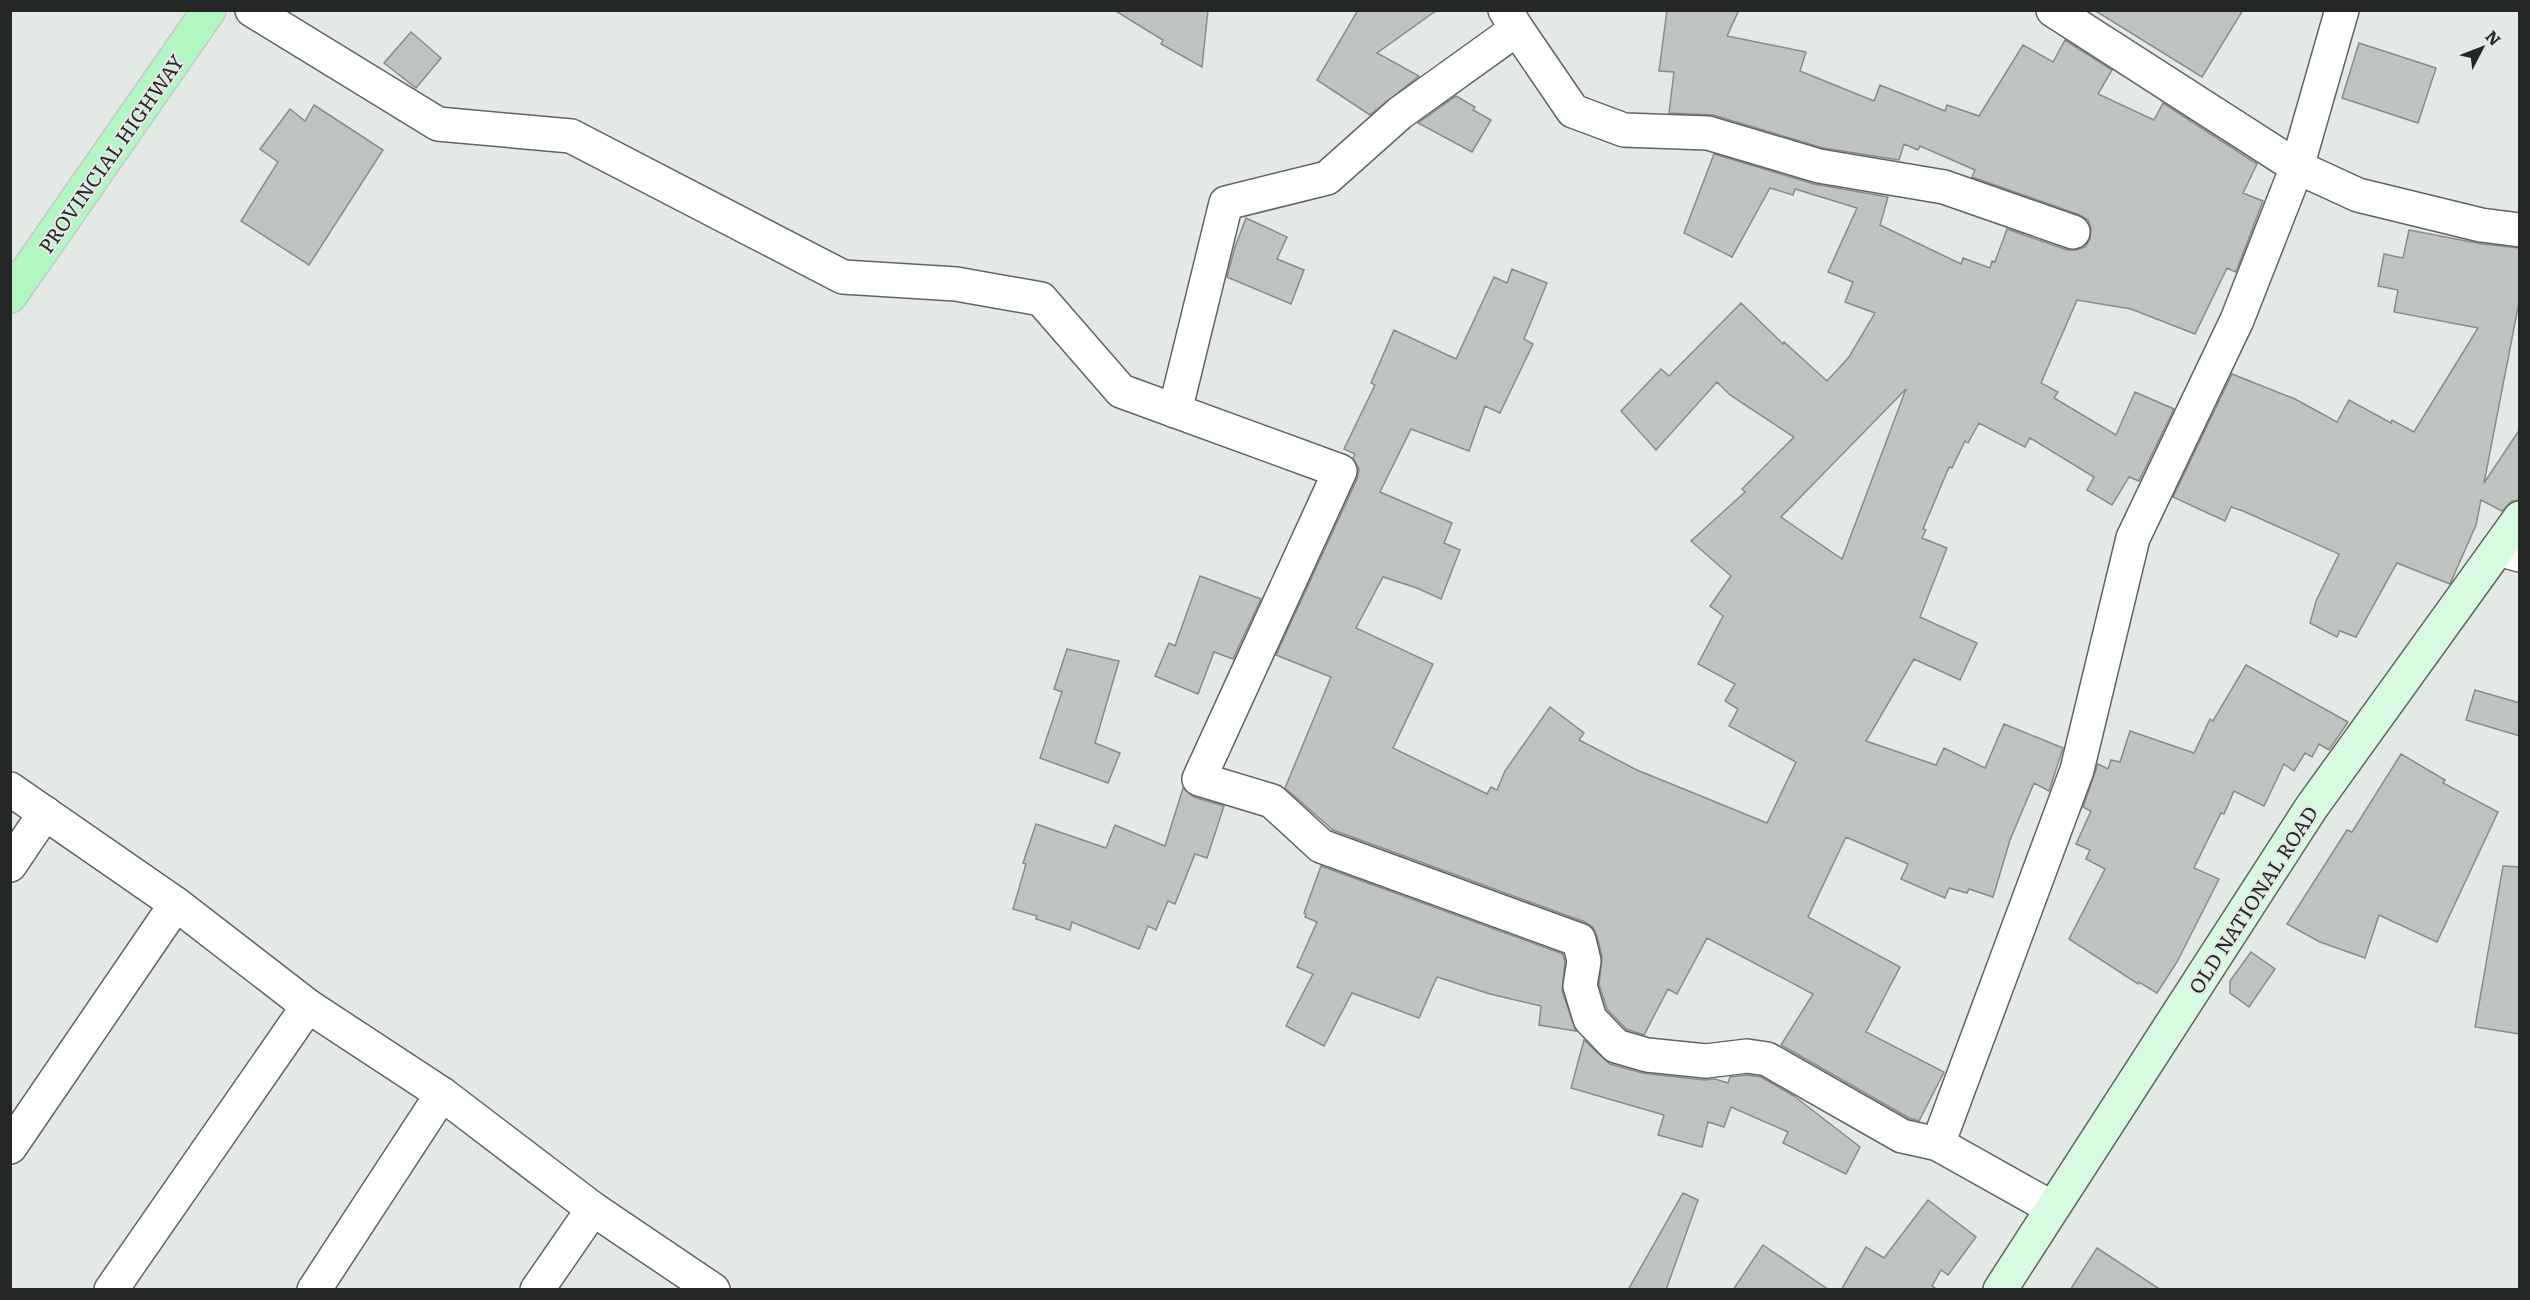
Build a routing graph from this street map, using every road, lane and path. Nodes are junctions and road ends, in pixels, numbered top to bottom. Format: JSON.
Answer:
{"nodes":[{"id":1,"x":209,"y":10,"type":"edge"},
{"id":2,"x":252,"y":10,"type":"edge"},
{"id":3,"x":2054,"y":10,"type":"edge"},
{"id":4,"x":2342,"y":10,"type":"edge"},
{"id":5,"x":1511,"y":20,"type":"edge"},
{"id":6,"x":2297,"y":167,"type":"junction"},
{"id":7,"x":2520,"y":230,"type":"edge"},
{"id":8,"x":2073,"y":232,"type":"dead end"},
{"id":9,"x":10,"y":296,"type":"edge"},
{"id":10,"x":1175,"y":411,"type":"junction"},
{"id":11,"x":2520,"y":518,"type":"edge"},
{"id":12,"x":2509,"y":552,"type":"edge"},
{"id":13,"x":10,"y":789,"type":"edge"},
{"id":14,"x":45,"y":813,"type":"junction"},
{"id":15,"x":10,"y":865,"type":"edge"},
{"id":16,"x":176,"y":904,"type":"junction"},
{"id":17,"x":308,"y":1006,"type":"junction"},
{"id":18,"x":442,"y":1094,"type":"junction"},
{"id":19,"x":1938,"y":1144,"type":"junction"},
{"id":20,"x":10,"y":1147,"type":"edge"},
{"id":21,"x":2052,"y":1208,"type":"junction"},
{"id":22,"x":593,"y":1209,"type":"junction"},
{"id":23,"x":111,"y":1290,"type":"edge"},
{"id":24,"x":314,"y":1290,"type":"edge"},
{"id":25,"x":537,"y":1290,"type":"edge"},
{"id":26,"x":713,"y":1290,"type":"edge"},
{"id":27,"x":2000,"y":1290,"type":"edge"}],
"edges":[{"from":1,"to":9,"type":"main road","name":"PROVINCIAL HIGHWAY"},
{"from":2,"to":10,"type":"street"},
{"from":3,"to":6,"type":"street"},
{"from":4,"to":6,"type":"street"},
{"from":5,"to":8,"type":"street"},
{"from":5,"to":10,"type":"street"},
{"from":6,"to":7,"type":"street"},
{"from":6,"to":19,"type":"street"},
{"from":10,"to":19,"type":"street"},
{"from":11,"to":12,"type":"main road","name":"OLD NATIONAL ROAD"},
{"from":12,"to":21,"type":"main road","name":"OLD NATIONAL ROAD"},
{"from":13,"to":14,"type":"street"},
{"from":14,"to":15,"type":"street"},
{"from":14,"to":16,"type":"street"},
{"from":16,"to":17,"type":"street"},
{"from":16,"to":20,"type":"street"},
{"from":17,"to":18,"type":"street"},
{"from":17,"to":23,"type":"street"},
{"from":18,"to":22,"type":"street"},
{"from":18,"to":24,"type":"street"},
{"from":19,"to":21,"type":"street"},
{"from":21,"to":27,"type":"main road","name":"OLD NATIONAL ROAD"},
{"from":22,"to":25,"type":"street"},
{"from":22,"to":26,"type":"street"}]}
